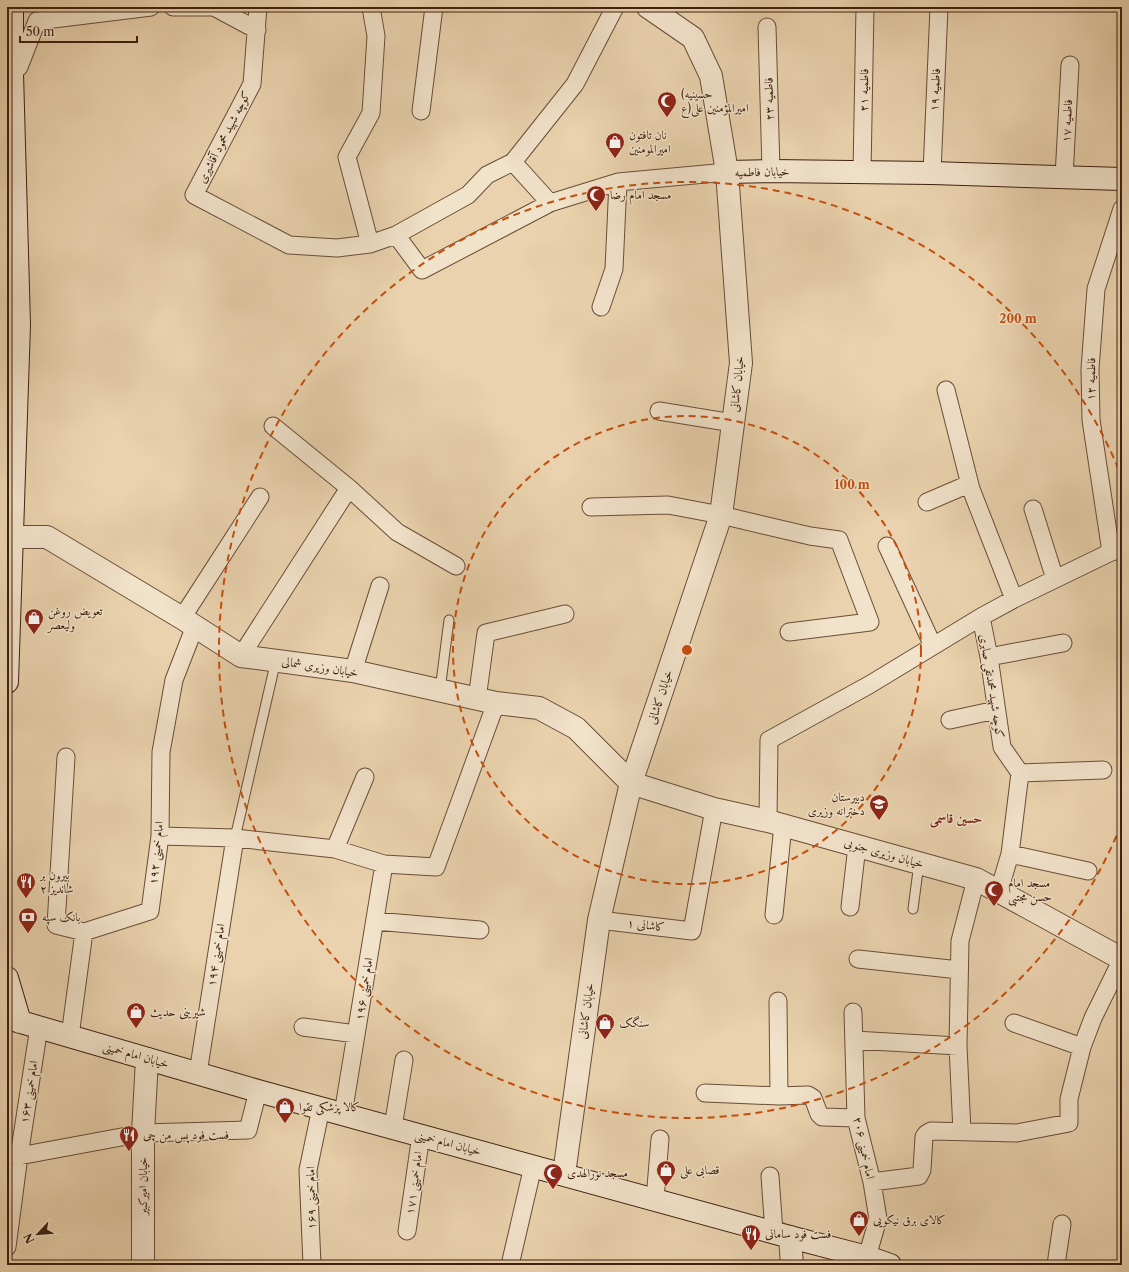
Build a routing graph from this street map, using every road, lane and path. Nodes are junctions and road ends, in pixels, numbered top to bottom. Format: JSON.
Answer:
{"nodes":[{"id":1,"x":12,"y":7,"type":"edge"},
{"id":2,"x":151,"y":7,"type":"edge"},
{"id":3,"x":173,"y":7,"type":"edge"},
{"id":4,"x":258,"y":7,"type":"edge"},
{"id":5,"x":371,"y":7,"type":"edge"},
{"id":6,"x":434,"y":7,"type":"edge"},
{"id":7,"x":615,"y":7,"type":"edge"},
{"id":8,"x":648,"y":7,"type":"edge"},
{"id":9,"x":865,"y":7,"type":"edge"},
{"id":10,"x":939,"y":7,"type":"edge"},
{"id":11,"x":767,"y":27,"type":"dead end"},
{"id":12,"x":257,"y":30,"type":"junction"},
{"id":13,"x":1070,"y":65,"type":"dead end"},
{"id":14,"x":12,"y":73,"type":"junction"},
{"id":15,"x":422,"y":111,"type":"dead end"},
{"id":16,"x":513,"y":162,"type":"junction"},
{"id":17,"x":771,"y":171,"type":"junction"},
{"id":18,"x":727,"y":172,"type":"junction"},
{"id":19,"x":862,"y":172,"type":"junction"},
{"id":20,"x":932,"y":173,"type":"junction"},
{"id":21,"x":1064,"y":178,"type":"junction"},
{"id":22,"x":1122,"y":180,"type":"edge"},
{"id":23,"x":618,"y":182,"type":"junction"},
{"id":24,"x":550,"y":202,"type":"junction"},
{"id":25,"x":1122,"y":209,"type":"edge"},
{"id":26,"x":396,"y":235,"type":"junction"},
{"id":27,"x":370,"y":244,"type":"junction"},
{"id":28,"x":601,"y":307,"type":"dead end"},
{"id":29,"x":946,"y":390,"type":"dead end"},
{"id":30,"x":659,"y":411,"type":"dead end"},
{"id":31,"x":733,"y":423,"type":"junction"},
{"id":32,"x":273,"y":426,"type":"dead end"},
{"id":33,"x":969,"y":484,"type":"junction"},
{"id":34,"x":349,"y":488,"type":"junction"},
{"id":35,"x":260,"y":497,"type":"dead end"},
{"id":36,"x":927,"y":502,"type":"dead end"},
{"id":37,"x":591,"y":508,"type":"dead end"},
{"id":38,"x":1033,"y":508,"type":"dead end"},
{"id":39,"x":721,"y":515,"type":"junction"},
{"id":40,"x":9,"y":538,"type":"edge"},
{"id":41,"x":887,"y":546,"type":"dead end"},
{"id":42,"x":1116,"y":551,"type":"edge"},
{"id":43,"x":456,"y":566,"type":"dead end"},
{"id":44,"x":1055,"y":580,"type":"junction"},
{"id":45,"x":380,"y":586,"type":"dead end"},
{"id":46,"x":1014,"y":599,"type":"junction"},
{"id":47,"x":565,"y":614,"type":"dead end"},
{"id":48,"x":981,"y":617,"type":"junction"},
{"id":49,"x":449,"y":620,"type":"dead end"},
{"id":50,"x":189,"y":622,"type":"junction"},
{"id":51,"x":790,"y":632,"type":"dead end"},
{"id":52,"x":1063,"y":643,"type":"dead end"},
{"id":53,"x":933,"y":646,"type":"junction"},
{"id":54,"x":241,"y":656,"type":"junction"},
{"id":55,"x":989,"y":656,"type":"junction"},
{"id":56,"x":276,"y":660,"type":"junction"},
{"id":57,"x":353,"y":671,"type":"junction"},
{"id":58,"x":7,"y":682,"type":"edge"},
{"id":59,"x":440,"y":690,"type":"junction"},
{"id":60,"x":486,"y":701,"type":"junction"},
{"id":61,"x":996,"y":710,"type":"junction"},
{"id":62,"x":950,"y":720,"type":"dead end"},
{"id":63,"x":66,"y":757,"type":"dead end"},
{"id":64,"x":1103,"y":770,"type":"dead end"},
{"id":65,"x":1020,"y":773,"type":"junction"},
{"id":66,"x":365,"y":777,"type":"dead end"},
{"id":67,"x":632,"y":784,"type":"junction"},
{"id":68,"x":714,"y":809,"type":"junction"},
{"id":69,"x":775,"y":823,"type":"junction"},
{"id":70,"x":160,"y":836,"type":"junction"},
{"id":71,"x":235,"y":838,"type":"junction"},
{"id":72,"x":857,"y":846,"type":"junction"},
{"id":73,"x":335,"y":850,"type":"junction"},
{"id":74,"x":1010,"y":854,"type":"junction"},
{"id":75,"x":919,"y":863,"type":"junction"},
{"id":76,"x":384,"y":864,"type":"junction"},
{"id":77,"x":1088,"y":871,"type":"dead end"},
{"id":78,"x":976,"y":879,"type":"junction"},
{"id":79,"x":999,"y":891,"type":"junction"},
{"id":80,"x":850,"y":907,"type":"dead end"},
{"id":81,"x":913,"y":909,"type":"dead end"},
{"id":82,"x":774,"y":915,"type":"dead end"},
{"id":83,"x":599,"y":920,"type":"junction"},
{"id":84,"x":375,"y":921,"type":"junction"},
{"id":85,"x":480,"y":930,"type":"dead end"},
{"id":86,"x":84,"y":932,"type":"junction"},
{"id":87,"x":858,"y":959,"type":"dead end"},
{"id":88,"x":1122,"y":959,"type":"edge"},
{"id":89,"x":959,"y":970,"type":"junction"},
{"id":90,"x":7,"y":978,"type":"edge"},
{"id":91,"x":778,"y":1000,"type":"dead end"},
{"id":92,"x":854,"y":1012,"type":"dead end"},
{"id":93,"x":22,"y":1022,"type":"edge"},
{"id":94,"x":1014,"y":1023,"type":"dead end"},
{"id":95,"x":303,"y":1027,"type":"dead end"},
{"id":96,"x":356,"y":1034,"type":"junction"},
{"id":97,"x":70,"y":1036,"type":"junction"},
{"id":98,"x":854,"y":1040,"type":"junction"},
{"id":99,"x":958,"y":1046,"type":"junction"},
{"id":100,"x":1082,"y":1047,"type":"junction"},
{"id":101,"x":147,"y":1058,"type":"junction"},
{"id":102,"x":404,"y":1060,"type":"dead end"},
{"id":103,"x":198,"y":1073,"type":"junction"},
{"id":104,"x":258,"y":1091,"type":"junction"},
{"id":105,"x":705,"y":1093,"type":"dead end"},
{"id":106,"x":779,"y":1096,"type":"junction"},
{"id":107,"x":321,"y":1108,"type":"junction"},
{"id":108,"x":343,"y":1114,"type":"junction"},
{"id":109,"x":856,"y":1118,"type":"junction"},
{"id":110,"x":393,"y":1127,"type":"junction"},
{"id":111,"x":962,"y":1132,"type":"junction"},
{"id":112,"x":143,"y":1133,"type":"junction"},
{"id":113,"x":421,"y":1135,"type":"junction"},
{"id":114,"x":660,"y":1139,"type":"dead end"},
{"id":115,"x":13,"y":1155,"type":"edge"},
{"id":116,"x":533,"y":1166,"type":"junction"},
{"id":117,"x":564,"y":1174,"type":"junction"},
{"id":118,"x":770,"y":1176,"type":"dead end"},
{"id":119,"x":872,"y":1182,"type":"junction"},
{"id":120,"x":655,"y":1199,"type":"junction"},
{"id":121,"x":1062,"y":1224,"type":"dead end"},
{"id":122,"x":407,"y":1231,"type":"dead end"},
{"id":123,"x":782,"y":1235,"type":"junction"},
{"id":124,"x":7,"y":1247,"type":"edge"},
{"id":125,"x":865,"y":1261,"type":"edge"},
{"id":126,"x":143,"y":1265,"type":"edge"},
{"id":127,"x":312,"y":1265,"type":"edge"},
{"id":128,"x":510,"y":1265,"type":"edge"},
{"id":129,"x":792,"y":1265,"type":"edge"},
{"id":130,"x":890,"y":1265,"type":"edge"},
{"id":131,"x":1056,"y":1265,"type":"edge"}],
"edges":[{"from":1,"to":14,"type":"street"},
{"from":2,"to":14,"type":"street"},
{"from":3,"to":12,"type":"street"},
{"from":4,"to":12,"type":"street","name":"کوچه شهید محمود آقاشیری"},
{"from":5,"to":27,"type":"street"},
{"from":6,"to":15,"type":"street"},
{"from":7,"to":16,"type":"street"},
{"from":8,"to":18,"type":"street","name":"خیابان کاشانی"},
{"from":9,"to":19,"type":"street","name":"فاطمیه ۲۱"},
{"from":10,"to":20,"type":"street","name":"فاطمیه ۱۹"},
{"from":11,"to":17,"type":"street","name":"فاطمیه ۲۳"},
{"from":12,"to":27,"type":"street","name":"کوچه شهید محمود آقاشیری"},
{"from":13,"to":21,"type":"street","name":"فاطمیه ۱۷"},
{"from":14,"to":40,"type":"street"},
{"from":16,"to":24,"type":"street"},
{"from":16,"to":26,"type":"street"},
{"from":17,"to":18,"type":"street","name":"خیابان فاطمیه"},
{"from":17,"to":19,"type":"street","name":"خیابان فاطمیه"},
{"from":18,"to":23,"type":"street","name":"خیابان فاطمیه"},
{"from":18,"to":31,"type":"street","name":"خیابان کاشانی"},
{"from":19,"to":20,"type":"street","name":"خیابان فاطمیه"},
{"from":20,"to":21,"type":"street","name":"خیابان فاطمیه"},
{"from":21,"to":22,"type":"street","name":"خیابان فاطمیه"},
{"from":23,"to":24,"type":"street","name":"خیابان فاطمیه"},
{"from":23,"to":28,"type":"street"},
{"from":24,"to":26,"type":"street","name":"خیابان فاطمیه"},
{"from":25,"to":42,"type":"street","name":"فاطمیه ۱۲"},
{"from":26,"to":27,"type":"street"},
{"from":29,"to":33,"type":"street"},
{"from":30,"to":31,"type":"street"},
{"from":31,"to":39,"type":"street","name":"خیابان کاشانی"},
{"from":32,"to":34,"type":"street"},
{"from":33,"to":36,"type":"street"},
{"from":33,"to":46,"type":"street"},
{"from":34,"to":43,"type":"street"},
{"from":34,"to":54,"type":"street"},
{"from":35,"to":50,"type":"street","name":"امام خمینی ۱۹۲"},
{"from":37,"to":39,"type":"street"},
{"from":38,"to":44,"type":"street"},
{"from":39,"to":51,"type":"street"},
{"from":39,"to":67,"type":"street","name":"خیابان کاشانی"},
{"from":40,"to":50,"type":"street","name":"خیابان وزیری شمالی"},
{"from":40,"to":58,"type":"street"},
{"from":41,"to":53,"type":"street"},
{"from":42,"to":44,"type":"street"},
{"from":44,"to":46,"type":"street"},
{"from":45,"to":57,"type":"street"},
{"from":46,"to":48,"type":"street"},
{"from":47,"to":60,"type":"street"},
{"from":48,"to":53,"type":"street"},
{"from":48,"to":55,"type":"street","name":"کوچه شهید محمدتقی صابری"},
{"from":49,"to":59,"type":"lane"},
{"from":50,"to":54,"type":"street","name":"خیابان وزیری شمالی"},
{"from":50,"to":70,"type":"street","name":"امام خمینی ۱۹۲"},
{"from":52,"to":55,"type":"street"},
{"from":53,"to":69,"type":"street"},
{"from":54,"to":56,"type":"street","name":"خیابان وزیری شمالی"},
{"from":55,"to":61,"type":"street","name":"کوچه شهید محمدتقی صابری"},
{"from":56,"to":57,"type":"street","name":"خیابان وزیری شمالی"},
{"from":56,"to":71,"type":"lane"},
{"from":57,"to":59,"type":"street","name":"خیابان وزیری شمالی"},
{"from":59,"to":60,"type":"street","name":"خیابان وزیری شمالی"},
{"from":60,"to":67,"type":"street","name":"خیابان وزیری شمالی"},
{"from":60,"to":76,"type":"street"},
{"from":61,"to":62,"type":"street"},
{"from":61,"to":65,"type":"street","name":"کوچه شهید محمدتقی صابری"},
{"from":63,"to":86,"type":"street"},
{"from":64,"to":65,"type":"street"},
{"from":65,"to":74,"type":"street"},
{"from":66,"to":73,"type":"street"},
{"from":67,"to":68,"type":"street","name":"خیابان وزیری جنوبی"},
{"from":67,"to":83,"type":"street","name":"خیابان کاشانی"},
{"from":68,"to":69,"type":"street","name":"خیابان وزیری جنوبی"},
{"from":68,"to":83,"type":"street","name":"کاشانی ۱"},
{"from":69,"to":72,"type":"street","name":"خیابان وزیری جنوبی"},
{"from":69,"to":82,"type":"street"},
{"from":70,"to":71,"type":"street"},
{"from":70,"to":86,"type":"street","name":"امام خمینی ۱۹۲"},
{"from":71,"to":73,"type":"street"},
{"from":71,"to":103,"type":"street","name":"امام خمینی ۱۹۴"},
{"from":72,"to":75,"type":"street","name":"خیابان وزیری جنوبی"},
{"from":72,"to":80,"type":"street"},
{"from":73,"to":76,"type":"street"},
{"from":74,"to":77,"type":"street"},
{"from":74,"to":79,"type":"street"},
{"from":75,"to":78,"type":"street","name":"خیابان وزیری جنوبی"},
{"from":75,"to":81,"type":"lane"},
{"from":76,"to":84,"type":"street","name":"امام خمینی ۱۹۶"},
{"from":78,"to":79,"type":"street","name":"خیابان وزیری جنوبی"},
{"from":78,"to":89,"type":"street"},
{"from":79,"to":88,"type":"street","name":"خیابان وزیری جنوبی"},
{"from":83,"to":117,"type":"street","name":"خیابان کاشانی"},
{"from":84,"to":85,"type":"street"},
{"from":84,"to":96,"type":"street","name":"امام خمینی ۱۹۶"},
{"from":86,"to":97,"type":"street"},
{"from":87,"to":89,"type":"street"},
{"from":88,"to":100,"type":"street"},
{"from":89,"to":99,"type":"street"},
{"from":90,"to":93,"type":"street"},
{"from":91,"to":106,"type":"street"},
{"from":92,"to":98,"type":"street","name":"امام خمینی ۲۰۶"},
{"from":93,"to":97,"type":"street","name":"خیابان امام خمینی"},
{"from":93,"to":115,"type":"street","name":"امام خمینی ۱۶۳"},
{"from":94,"to":100,"type":"street"},
{"from":95,"to":96,"type":"street"},
{"from":96,"to":108,"type":"street","name":"امام خمینی ۱۹۶"},
{"from":97,"to":101,"type":"street","name":"خیابان امام خمینی"},
{"from":98,"to":99,"type":"street"},
{"from":98,"to":109,"type":"street","name":"امام خمینی ۲۰۶"},
{"from":99,"to":111,"type":"street"},
{"from":100,"to":111,"type":"street"},
{"from":101,"to":103,"type":"street","name":"خیابان امام خمینی"},
{"from":101,"to":112,"type":"street","name":"خیابان امیرکبیر"},
{"from":102,"to":110,"type":"street"},
{"from":103,"to":104,"type":"street","name":"خیابان امام خمینی"},
{"from":104,"to":107,"type":"street","name":"خیابان امام خمینی"},
{"from":104,"to":112,"type":"street"},
{"from":105,"to":106,"type":"street"},
{"from":106,"to":109,"type":"street"},
{"from":107,"to":108,"type":"street","name":"خیابان امام خمینی"},
{"from":107,"to":127,"type":"street","name":"امام خمینی ۱۶۹"},
{"from":108,"to":110,"type":"street","name":"خیابان امام خمینی"},
{"from":109,"to":119,"type":"street","name":"امام خمینی ۲۰۶"},
{"from":110,"to":113,"type":"street","name":"خیابان امام خمینی"},
{"from":111,"to":119,"type":"street"},
{"from":112,"to":115,"type":"street"},
{"from":112,"to":126,"type":"street","name":"خیابان امیرکبیر"},
{"from":113,"to":116,"type":"street","name":"خیابان امام خمینی"},
{"from":113,"to":122,"type":"street","name":"امام خمینی ۱۷۱"},
{"from":114,"to":120,"type":"street"},
{"from":115,"to":124,"type":"street","name":"امام خمینی ۱۶۳"},
{"from":116,"to":117,"type":"street","name":"خیابان امام خمینی"},
{"from":116,"to":128,"type":"street"},
{"from":117,"to":120,"type":"street","name":"خیابان امام خمینی"},
{"from":118,"to":123,"type":"street"},
{"from":119,"to":125,"type":"street","name":"امام خمینی ۲۰۶"},
{"from":120,"to":123,"type":"street","name":"خیابان امام خمینی"},
{"from":121,"to":131,"type":"street"},
{"from":123,"to":125,"type":"street","name":"خیابان امام خمینی"},
{"from":123,"to":129,"type":"street"},
{"from":125,"to":130,"type":"street","name":"خیابان امام خمینی"}]}
